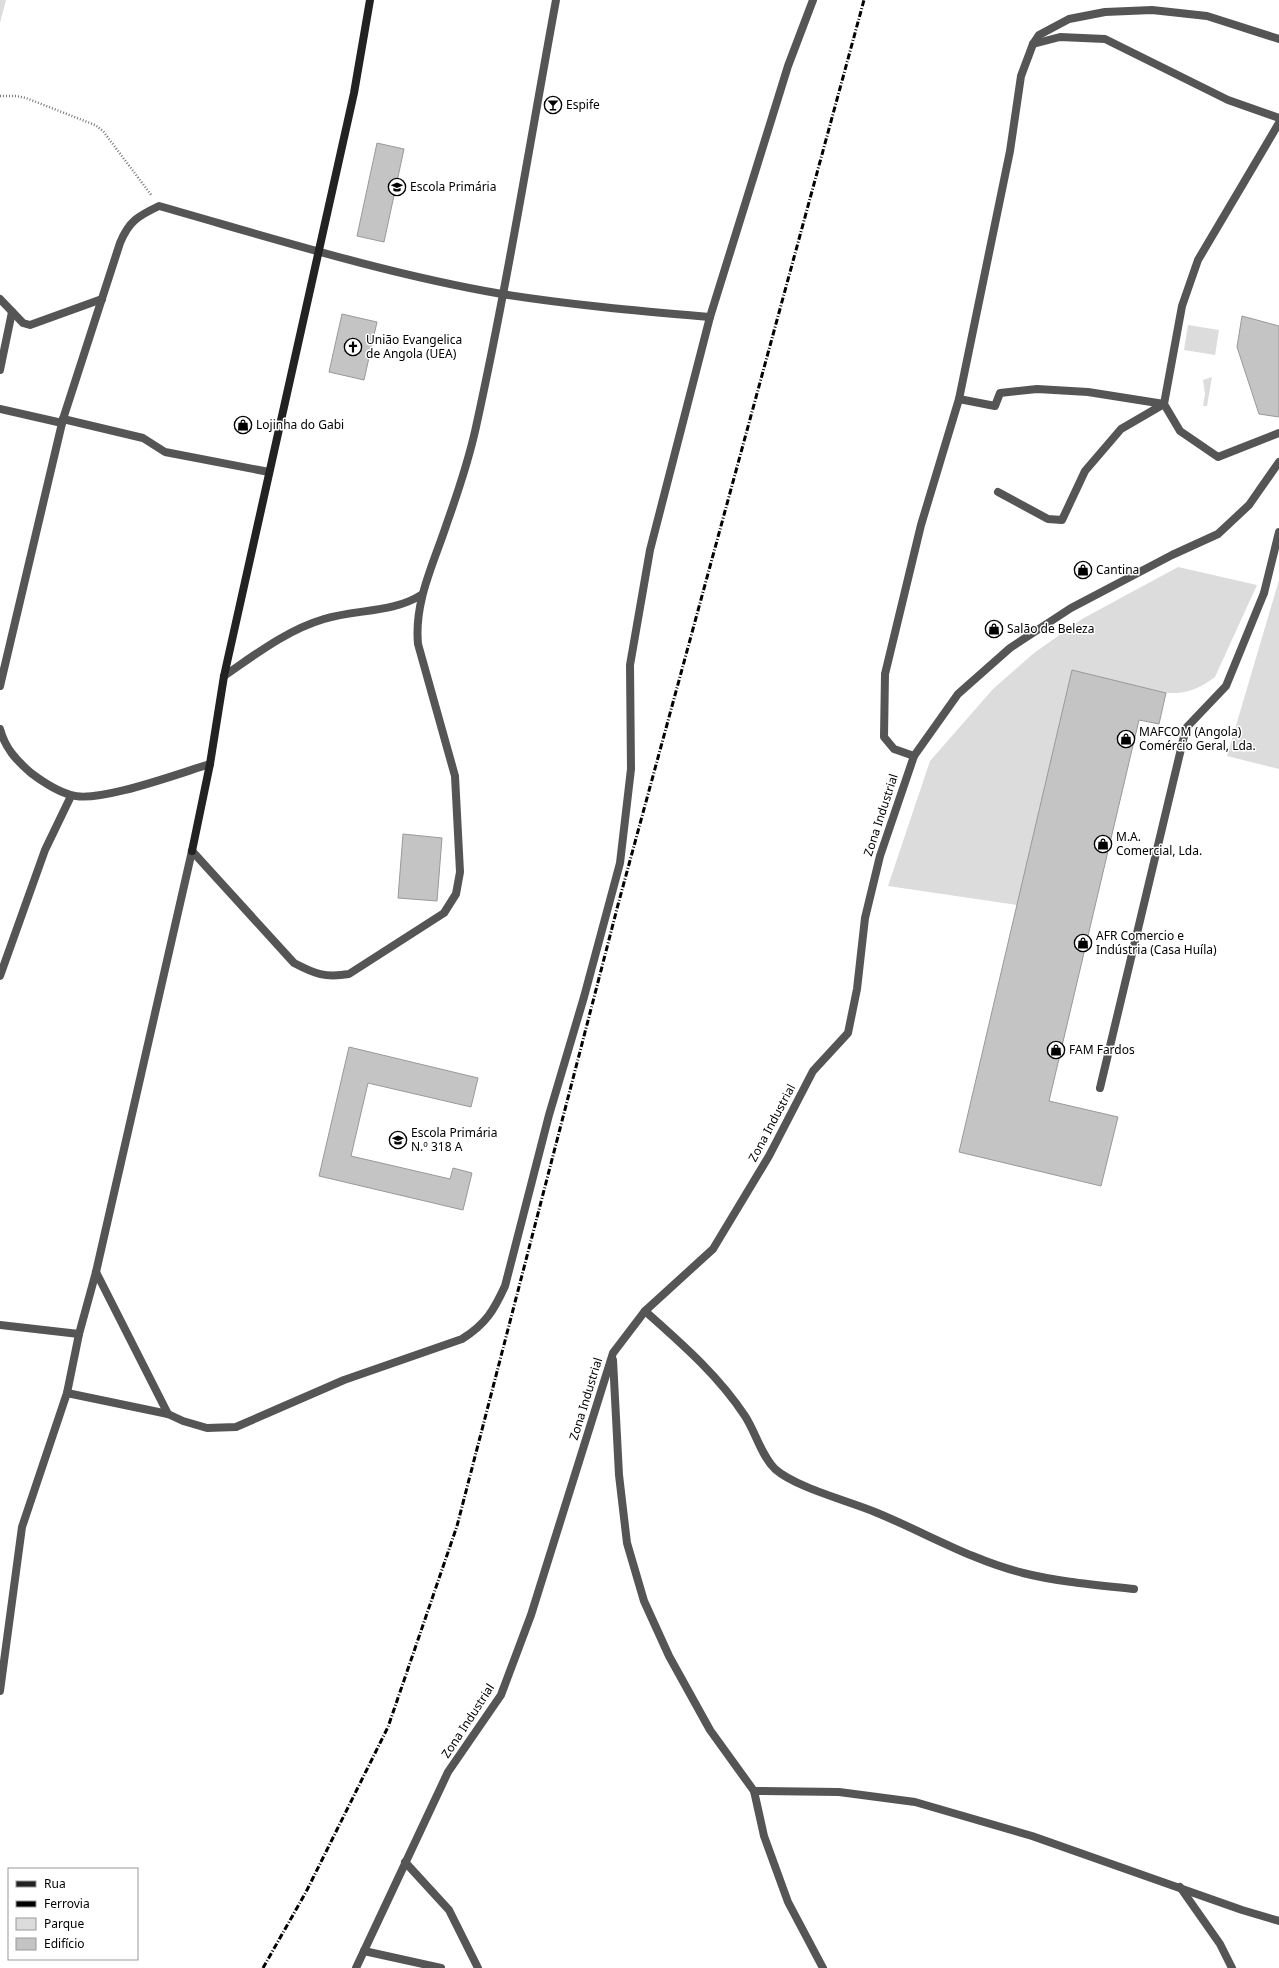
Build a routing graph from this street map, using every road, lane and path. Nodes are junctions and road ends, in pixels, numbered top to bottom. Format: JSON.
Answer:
{"nodes":[{"id":1,"x":370,"y":0,"type":"edge"},
{"id":2,"x":556,"y":0,"type":"edge"},
{"id":3,"x":813,"y":0,"type":"edge"},
{"id":4,"x":1279,"y":40,"type":"edge"},
{"id":5,"x":1033,"y":44,"type":"junction"},
{"id":6,"x":0,"y":96,"type":"edge"},
{"id":7,"x":1279,"y":118,"type":"edge"},
{"id":8,"x":1279,"y":123,"type":"edge"},
{"id":9,"x":159,"y":206,"type":"junction"},
{"id":10,"x":319,"y":252,"type":"junction"},
{"id":11,"x":502,"y":294,"type":"junction"},
{"id":12,"x":0,"y":299,"type":"edge"},
{"id":13,"x":102,"y":299,"type":"junction"},
{"id":14,"x":12,"y":312,"type":"junction"},
{"id":15,"x":710,"y":317,"type":"junction"},
{"id":16,"x":0,"y":370,"type":"edge"},
{"id":17,"x":959,"y":399,"type":"junction"},
{"id":18,"x":1164,"y":404,"type":"junction"},
{"id":19,"x":0,"y":409,"type":"edge"},
{"id":20,"x":62,"y":421,"type":"junction"},
{"id":21,"x":1279,"y":433,"type":"edge"},
{"id":22,"x":1279,"y":462,"type":"edge"},
{"id":23,"x":269,"y":472,"type":"junction"},
{"id":24,"x":998,"y":492,"type":"dead end"},
{"id":25,"x":1279,"y":532,"type":"edge"},
{"id":26,"x":421,"y":595,"type":"junction"},
{"id":27,"x":224,"y":676,"type":"junction"},
{"id":28,"x":0,"y":686,"type":"edge"},
{"id":29,"x":0,"y":729,"type":"edge"},
{"id":30,"x":914,"y":756,"type":"junction"},
{"id":31,"x":210,"y":764,"type":"junction"},
{"id":32,"x":71,"y":796,"type":"junction"},
{"id":33,"x":192,"y":851,"type":"junction"},
{"id":34,"x":0,"y":976,"type":"edge"},
{"id":35,"x":1100,"y":1088,"type":"dead end"},
{"id":36,"x":96,"y":1272,"type":"junction"},
{"id":37,"x":645,"y":1311,"type":"junction"},
{"id":38,"x":0,"y":1325,"type":"edge"},
{"id":39,"x":79,"y":1334,"type":"junction"},
{"id":40,"x":613,"y":1353,"type":"junction"},
{"id":41,"x":67,"y":1393,"type":"junction"},
{"id":42,"x":168,"y":1414,"type":"junction"},
{"id":43,"x":1134,"y":1589,"type":"dead end"},
{"id":44,"x":0,"y":1691,"type":"edge"},
{"id":45,"x":754,"y":1791,"type":"junction"},
{"id":46,"x":405,"y":1862,"type":"junction"},
{"id":47,"x":1180,"y":1887,"type":"junction"},
{"id":48,"x":1279,"y":1921,"type":"edge"},
{"id":49,"x":364,"y":1951,"type":"junction"},
{"id":50,"x":356,"y":1968,"type":"edge"},
{"id":51,"x":441,"y":1968,"type":"edge"},
{"id":52,"x":478,"y":1968,"type":"edge"},
{"id":53,"x":823,"y":1968,"type":"edge"},
{"id":54,"x":1232,"y":1968,"type":"edge"}],
"edges":[{"from":1,"to":10,"type":"street"},
{"from":2,"to":11,"type":"street"},
{"from":3,"to":15,"type":"street"},
{"from":4,"to":5,"type":"street"},
{"from":5,"to":7,"type":"street"},
{"from":5,"to":17,"type":"street"},
{"from":6,"to":9,"type":"path"},
{"from":8,"to":18,"type":"street"},
{"from":9,"to":10,"type":"street"},
{"from":9,"to":13,"type":"street"},
{"from":10,"to":11,"type":"street"},
{"from":10,"to":23,"type":"street"},
{"from":11,"to":15,"type":"street"},
{"from":11,"to":26,"type":"street"},
{"from":12,"to":14,"type":"street"},
{"from":13,"to":14,"type":"street"},
{"from":13,"to":20,"type":"street"},
{"from":14,"to":16,"type":"street"},
{"from":15,"to":42,"type":"street"},
{"from":17,"to":18,"type":"street"},
{"from":17,"to":30,"type":"street"},
{"from":18,"to":21,"type":"street"},
{"from":18,"to":24,"type":"street"},
{"from":19,"to":20,"type":"street"},
{"from":20,"to":23,"type":"street"},
{"from":20,"to":28,"type":"street"},
{"from":22,"to":30,"type":"street","name":"Zona Industrial"},
{"from":23,"to":27,"type":"street"},
{"from":25,"to":35,"type":"street"},
{"from":26,"to":27,"type":"street"},
{"from":26,"to":33,"type":"street"},
{"from":27,"to":31,"type":"street"},
{"from":29,"to":32,"type":"street"},
{"from":30,"to":37,"type":"street","name":"Zona Industrial"},
{"from":31,"to":32,"type":"street"},
{"from":31,"to":33,"type":"street"},
{"from":32,"to":34,"type":"street"},
{"from":33,"to":36,"type":"street"},
{"from":36,"to":39,"type":"street"},
{"from":36,"to":42,"type":"street"},
{"from":37,"to":40,"type":"street","name":"Zona Industrial"},
{"from":37,"to":43,"type":"street"},
{"from":38,"to":39,"type":"street"},
{"from":39,"to":41,"type":"street"},
{"from":40,"to":45,"type":"street"},
{"from":40,"to":46,"type":"street","name":"Zona Industrial"},
{"from":41,"to":42,"type":"street"},
{"from":41,"to":44,"type":"street"},
{"from":45,"to":47,"type":"street"},
{"from":45,"to":53,"type":"street"},
{"from":46,"to":49,"type":"street","name":"Zona Industrial"},
{"from":46,"to":52,"type":"street"},
{"from":47,"to":48,"type":"street"},
{"from":47,"to":54,"type":"street"},
{"from":49,"to":50,"type":"street","name":"Zona Industrial"},
{"from":49,"to":51,"type":"street"}]}
